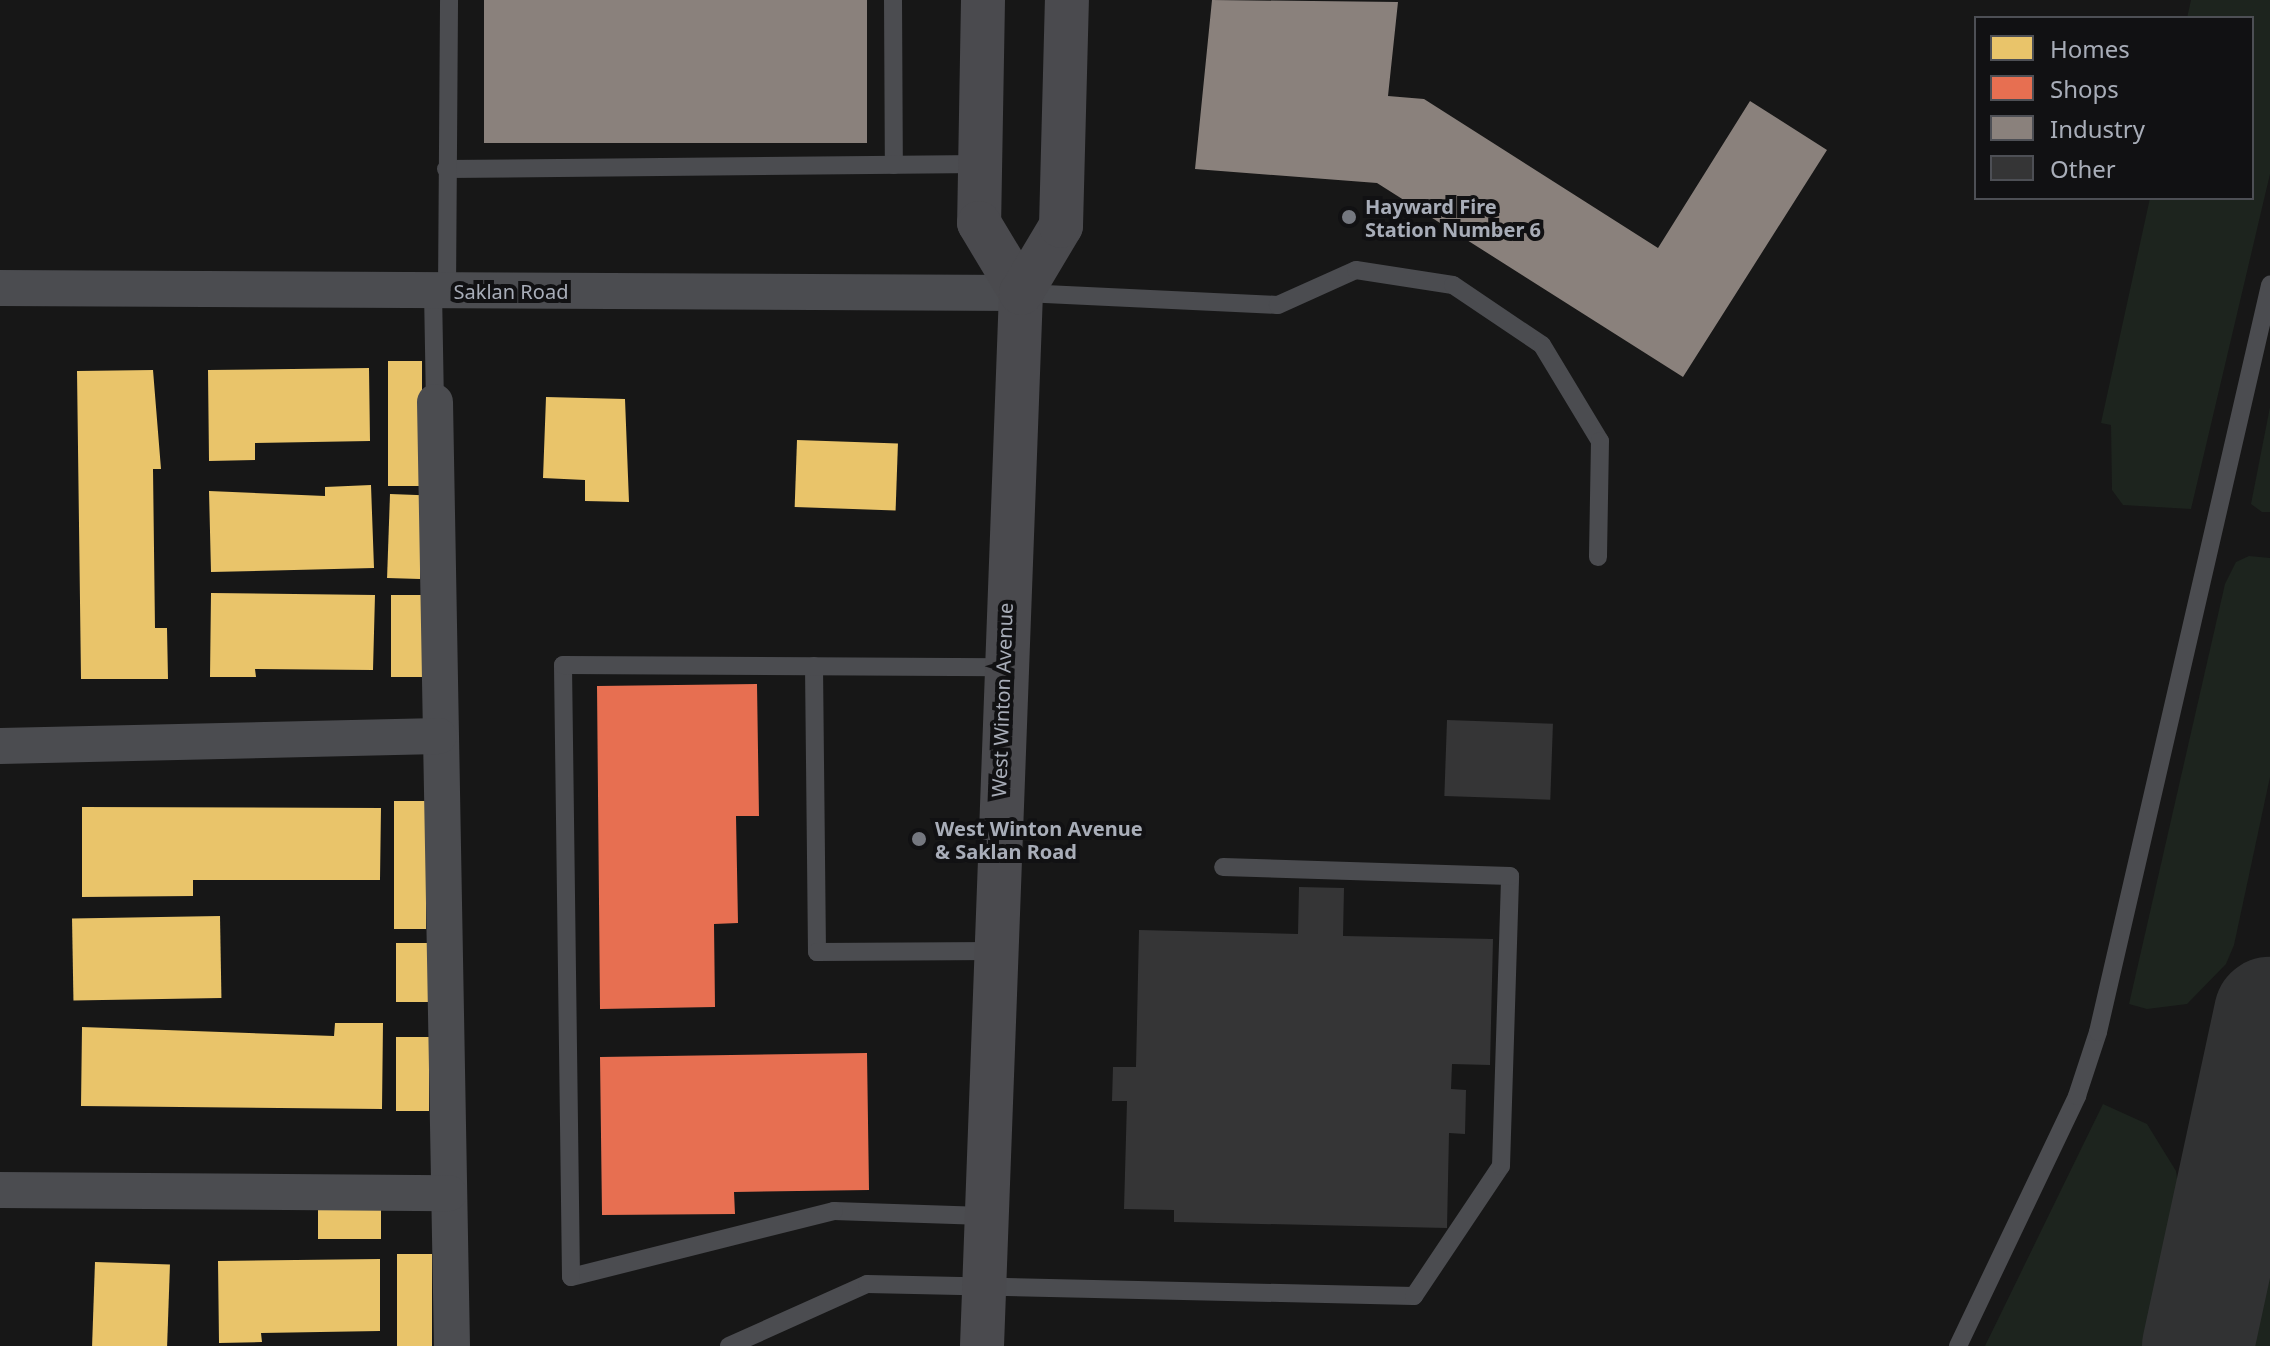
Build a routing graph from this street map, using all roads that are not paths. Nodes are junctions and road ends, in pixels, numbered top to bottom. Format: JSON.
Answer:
{"nodes":[{"id":1,"x":449,"y":0,"type":"edge"},
{"id":2,"x":893,"y":0,"type":"edge"},
{"id":3,"x":983,"y":0,"type":"edge"},
{"id":4,"x":1067,"y":0,"type":"edge"},
{"id":5,"x":980,"y":164,"type":"junction"},
{"id":6,"x":894,"y":165,"type":"junction"},
{"id":7,"x":446,"y":169,"type":"junction"},
{"id":8,"x":2270,"y":285,"type":"edge"},
{"id":9,"x":0,"y":288,"type":"edge"},
{"id":10,"x":440,"y":291,"type":"junction"},
{"id":11,"x":1021,"y":293,"type":"junction"},
{"id":12,"x":435,"y":402,"type":"joint"},
{"id":13,"x":1598,"y":557,"type":"dead end"},
{"id":14,"x":814,"y":666,"type":"junction"},
{"id":15,"x":1002,"y":667,"type":"junction"},
{"id":16,"x":439,"y":736,"type":"junction"},
{"id":17,"x":0,"y":746,"type":"edge"},
{"id":18,"x":1223,"y":867,"type":"dead end"},
{"id":19,"x":994,"y":951,"type":"junction"},
{"id":20,"x":0,"y":1190,"type":"edge"},
{"id":21,"x":449,"y":1193,"type":"junction"},
{"id":22,"x":984,"y":1216,"type":"junction"},
{"id":23,"x":984,"y":1284,"type":"junction"},
{"id":24,"x":452,"y":1346,"type":"edge"},
{"id":25,"x":729,"y":1346,"type":"edge"},
{"id":26,"x":982,"y":1346,"type":"edge"},
{"id":27,"x":1958,"y":1346,"type":"edge"}],
"edges":[{"from":1,"to":7,"type":"lane"},
{"from":2,"to":6,"type":"lane"},
{"from":3,"to":5,"type":"main road"},
{"from":4,"to":11,"type":"main road","name":"West Winton Avenue"},
{"from":5,"to":6,"type":"lane"},
{"from":5,"to":11,"type":"main road"},
{"from":6,"to":7,"type":"lane"},
{"from":7,"to":10,"type":"lane"},
{"from":8,"to":27,"type":"lane"},
{"from":9,"to":10,"type":"street","name":"Saklan Road"},
{"from":10,"to":11,"type":"street","name":"Saklan Road"},
{"from":10,"to":12,"type":"lane"},
{"from":11,"to":13,"type":"lane"},
{"from":11,"to":15,"type":"main road","name":"West Winton Avenue"},
{"from":12,"to":16,"type":"street"},
{"from":14,"to":15,"type":"lane"},
{"from":14,"to":19,"type":"lane"},
{"from":14,"to":22,"type":"lane"},
{"from":15,"to":19,"type":"main road","name":"West Winton Avenue"},
{"from":16,"to":17,"type":"street"},
{"from":16,"to":21,"type":"street"},
{"from":18,"to":23,"type":"lane"},
{"from":19,"to":22,"type":"main road","name":"West Winton Avenue"},
{"from":20,"to":21,"type":"street"},
{"from":21,"to":24,"type":"street"},
{"from":22,"to":23,"type":"main road","name":"West Winton Avenue"},
{"from":23,"to":25,"type":"lane"},
{"from":23,"to":26,"type":"main road","name":"West Winton Avenue"}]}
